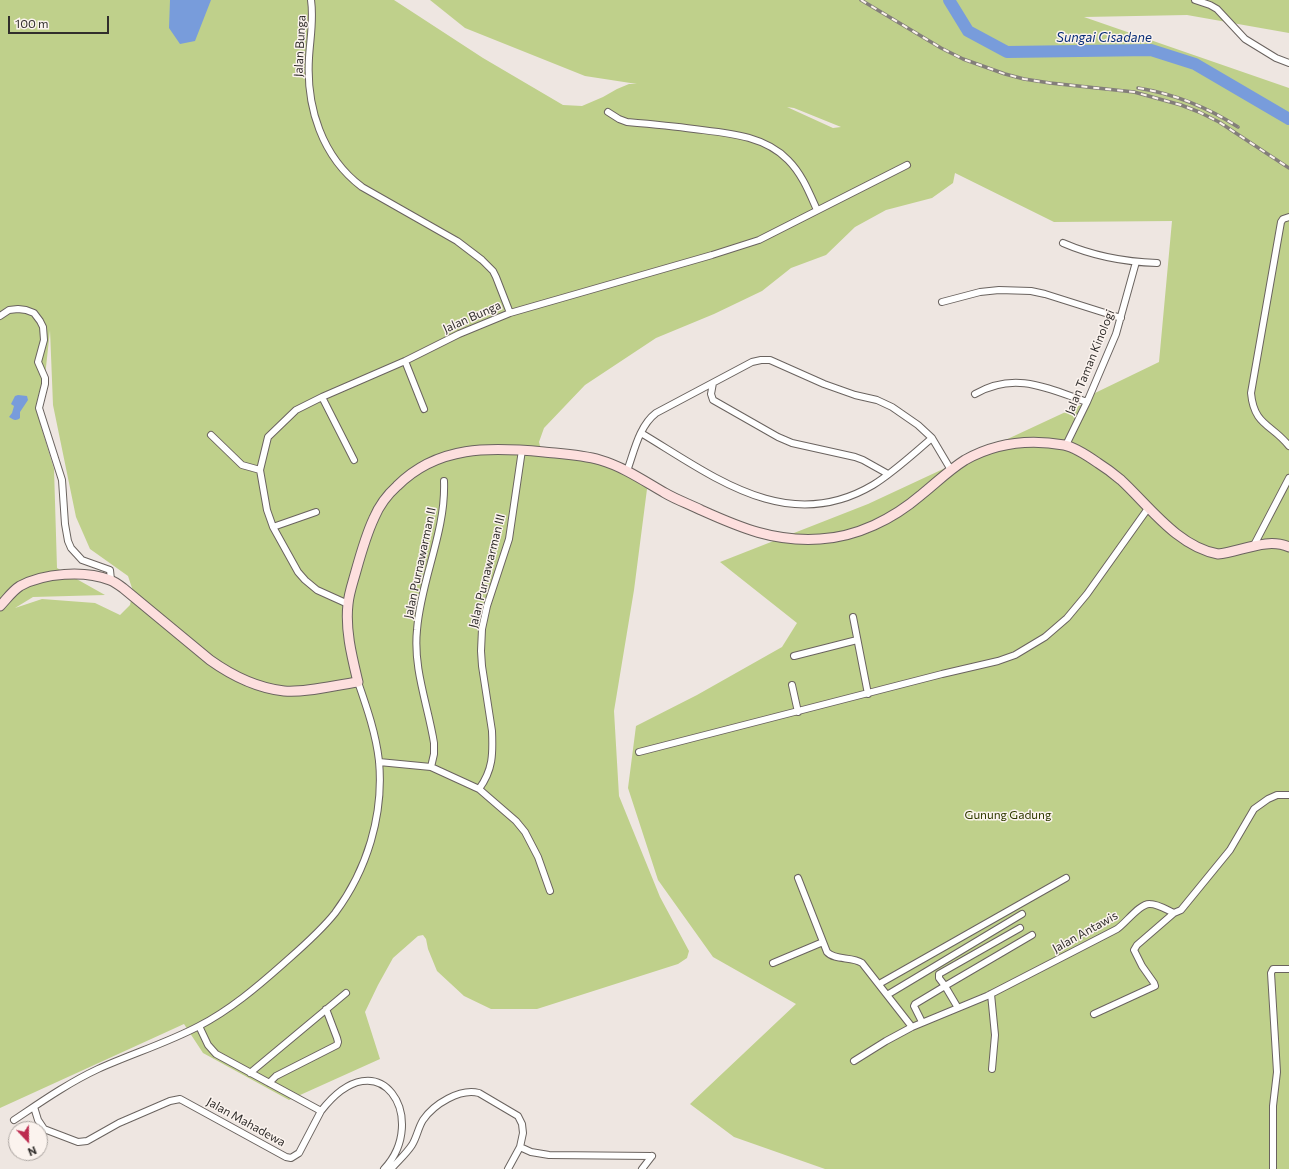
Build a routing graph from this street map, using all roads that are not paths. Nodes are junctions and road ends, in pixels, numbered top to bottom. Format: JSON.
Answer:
{"nodes":[{"id":1,"x":311,"y":0,"type":"edge"},
{"id":2,"x":1195,"y":0,"type":"edge"},
{"id":3,"x":1289,"y":63,"type":"edge"},
{"id":4,"x":608,"y":112,"type":"dead end"},
{"id":5,"x":907,"y":165,"type":"dead end"},
{"id":6,"x":817,"y":210,"type":"junction"},
{"id":7,"x":1289,"y":217,"type":"edge"},
{"id":8,"x":1063,"y":243,"type":"dead end"},
{"id":9,"x":1136,"y":262,"type":"junction"},
{"id":10,"x":1158,"y":263,"type":"dead end"},
{"id":11,"x":942,"y":302,"type":"dead end"},
{"id":12,"x":510,"y":313,"type":"junction"},
{"id":13,"x":0,"y":316,"type":"edge"},
{"id":14,"x":1121,"y":318,"type":"junction"},
{"id":15,"x":405,"y":362,"type":"junction"},
{"id":16,"x":713,"y":383,"type":"junction"},
{"id":17,"x":975,"y":394,"type":"dead end"},
{"id":18,"x":322,"y":397,"type":"junction"},
{"id":19,"x":1087,"y":402,"type":"junction"},
{"id":20,"x":424,"y":409,"type":"dead end"},
{"id":21,"x":641,"y":433,"type":"junction"},
{"id":22,"x":211,"y":435,"type":"dead end"},
{"id":23,"x":932,"y":438,"type":"junction"},
{"id":24,"x":1066,"y":445,"type":"junction"},
{"id":25,"x":1289,"y":446,"type":"edge"},
{"id":26,"x":522,"y":450,"type":"junction"},
{"id":27,"x":354,"y":460,"type":"dead end"},
{"id":28,"x":260,"y":470,"type":"junction"},
{"id":29,"x":951,"y":470,"type":"junction"},
{"id":30,"x":626,"y":471,"type":"junction"},
{"id":31,"x":888,"y":474,"type":"junction"},
{"id":32,"x":1289,"y":478,"type":"edge"},
{"id":33,"x":444,"y":481,"type":"dead end"},
{"id":34,"x":1149,"y":507,"type":"junction"},
{"id":35,"x":316,"y":512,"type":"dead end"},
{"id":36,"x":273,"y":527,"type":"junction"},
{"id":37,"x":1253,"y":547,"type":"junction"},
{"id":38,"x":1289,"y":547,"type":"edge"},
{"id":39,"x":111,"y":580,"type":"junction"},
{"id":40,"x":348,"y":604,"type":"junction"},
{"id":41,"x":0,"y":606,"type":"edge"},
{"id":42,"x":852,"y":617,"type":"dead end"},
{"id":43,"x":857,"y":640,"type":"junction"},
{"id":44,"x":794,"y":656,"type":"dead end"},
{"id":45,"x":358,"y":682,"type":"junction"},
{"id":46,"x":792,"y":686,"type":"dead end"},
{"id":47,"x":868,"y":694,"type":"junction"},
{"id":48,"x":798,"y":712,"type":"junction"},
{"id":49,"x":639,"y":752,"type":"dead end"},
{"id":50,"x":379,"y":762,"type":"junction"},
{"id":51,"x":431,"y":767,"type":"junction"},
{"id":52,"x":479,"y":789,"type":"junction"},
{"id":53,"x":1289,"y":795,"type":"edge"},
{"id":54,"x":798,"y":878,"type":"dead end"},
{"id":55,"x":1066,"y":878,"type":"dead end"},
{"id":56,"x":550,"y":891,"type":"dead end"},
{"id":57,"x":1022,"y":914,"type":"dead end"},
{"id":58,"x":1174,"y":914,"type":"junction"},
{"id":59,"x":1020,"y":928,"type":"dead end"},
{"id":60,"x":1032,"y":935,"type":"dead end"},
{"id":61,"x":823,"y":942,"type":"junction"},
{"id":62,"x":773,"y":963,"type":"dead end"},
{"id":63,"x":1289,"y":969,"type":"edge"},
{"id":64,"x":879,"y":984,"type":"junction"},
{"id":65,"x":945,"y":986,"type":"junction"},
{"id":66,"x":346,"y":993,"type":"dead end"},
{"id":67,"x":991,"y":994,"type":"junction"},
{"id":68,"x":887,"y":995,"type":"junction"},
{"id":69,"x":958,"y":1008,"type":"junction"},
{"id":70,"x":326,"y":1009,"type":"junction"},
{"id":71,"x":1094,"y":1014,"type":"dead end"},
{"id":72,"x":922,"y":1022,"type":"junction"},
{"id":73,"x":199,"y":1026,"type":"junction"},
{"id":74,"x":912,"y":1027,"type":"junction"},
{"id":75,"x":854,"y":1061,"type":"dead end"},
{"id":76,"x":992,"y":1069,"type":"dead end"},
{"id":77,"x":250,"y":1073,"type":"junction"},
{"id":78,"x":269,"y":1083,"type":"junction"},
{"id":79,"x":34,"y":1107,"type":"junction"},
{"id":80,"x":321,"y":1111,"type":"junction"},
{"id":81,"x":14,"y":1120,"type":"dead end"},
{"id":82,"x":520,"y":1147,"type":"junction"},
{"id":83,"x":384,"y":1169,"type":"edge"},
{"id":84,"x":391,"y":1169,"type":"edge"},
{"id":85,"x":508,"y":1169,"type":"edge"},
{"id":86,"x":642,"y":1169,"type":"edge"},
{"id":87,"x":1273,"y":1169,"type":"edge"}],
"edges":[{"from":1,"to":12,"type":"street","name":"Jalan Bunga"},
{"from":2,"to":3,"type":"street"},
{"from":4,"to":6,"type":"street"},
{"from":5,"to":6,"type":"street"},
{"from":6,"to":12,"type":"street"},
{"from":7,"to":25,"type":"street"},
{"from":8,"to":9,"type":"street"},
{"from":9,"to":10,"type":"street"},
{"from":9,"to":14,"type":"street","name":"Jalan Taman Kinologi"},
{"from":11,"to":14,"type":"street"},
{"from":12,"to":15,"type":"street","name":"Jalan Bunga"},
{"from":13,"to":39,"type":"street"},
{"from":14,"to":19,"type":"street","name":"Jalan Taman Kinologi"},
{"from":15,"to":18,"type":"street","name":"Jalan Bunga"},
{"from":15,"to":20,"type":"street"},
{"from":16,"to":21,"type":"street"},
{"from":16,"to":23,"type":"street"},
{"from":16,"to":31,"type":"street"},
{"from":17,"to":19,"type":"street"},
{"from":18,"to":27,"type":"street"},
{"from":18,"to":28,"type":"street","name":"Jalan Bunga"},
{"from":19,"to":24,"type":"street","name":"Jalan Taman Kinologi"},
{"from":21,"to":30,"type":"street"},
{"from":21,"to":31,"type":"street"},
{"from":22,"to":28,"type":"street"},
{"from":23,"to":29,"type":"street"},
{"from":23,"to":31,"type":"street"},
{"from":24,"to":29,"type":"street"},
{"from":24,"to":34,"type":"street"},
{"from":26,"to":30,"type":"street"},
{"from":26,"to":40,"type":"street"},
{"from":26,"to":52,"type":"street","name":"Jalan Purnawarman III"},
{"from":28,"to":36,"type":"street","name":"Jalan Bunga"},
{"from":29,"to":30,"type":"street"},
{"from":32,"to":37,"type":"street"},
{"from":33,"to":51,"type":"street","name":"Jalan Purnawarman II"},
{"from":34,"to":37,"type":"street"},
{"from":34,"to":47,"type":"street"},
{"from":35,"to":36,"type":"street"},
{"from":36,"to":40,"type":"street","name":"Jalan Bunga"},
{"from":37,"to":38,"type":"street"},
{"from":39,"to":41,"type":"street"},
{"from":39,"to":45,"type":"street"},
{"from":40,"to":45,"type":"street"},
{"from":42,"to":43,"type":"street"},
{"from":43,"to":44,"type":"street"},
{"from":43,"to":47,"type":"street"},
{"from":45,"to":50,"type":"street"},
{"from":46,"to":48,"type":"street"},
{"from":47,"to":48,"type":"street"},
{"from":48,"to":49,"type":"street"},
{"from":50,"to":51,"type":"street"},
{"from":50,"to":73,"type":"street"},
{"from":51,"to":52,"type":"street"},
{"from":52,"to":56,"type":"street"},
{"from":53,"to":58,"type":"street"},
{"from":54,"to":61,"type":"street"},
{"from":55,"to":64,"type":"street"},
{"from":57,"to":68,"type":"street"},
{"from":58,"to":67,"type":"street","name":"Jalan Antawis"},
{"from":58,"to":71,"type":"street"},
{"from":59,"to":65,"type":"street"},
{"from":60,"to":65,"type":"street"},
{"from":61,"to":62,"type":"street"},
{"from":61,"to":64,"type":"street"},
{"from":63,"to":87,"type":"street"},
{"from":64,"to":68,"type":"street"},
{"from":65,"to":69,"type":"street"},
{"from":65,"to":72,"type":"street"},
{"from":66,"to":70,"type":"street"},
{"from":67,"to":69,"type":"street","name":"Jalan Antawis"},
{"from":67,"to":76,"type":"street"},
{"from":68,"to":74,"type":"street"},
{"from":69,"to":72,"type":"street","name":"Jalan Antawis"},
{"from":70,"to":77,"type":"street"},
{"from":70,"to":78,"type":"street"},
{"from":72,"to":74,"type":"street","name":"Jalan Antawis"},
{"from":73,"to":77,"type":"street"},
{"from":73,"to":79,"type":"street"},
{"from":74,"to":75,"type":"street","name":"Jalan Antawis"},
{"from":77,"to":78,"type":"street"},
{"from":78,"to":80,"type":"street"},
{"from":79,"to":80,"type":"street","name":"Jalan Mahadewa"},
{"from":79,"to":81,"type":"street"},
{"from":80,"to":83,"type":"street"},
{"from":82,"to":84,"type":"street"},
{"from":82,"to":85,"type":"street"},
{"from":82,"to":86,"type":"street"}]}
